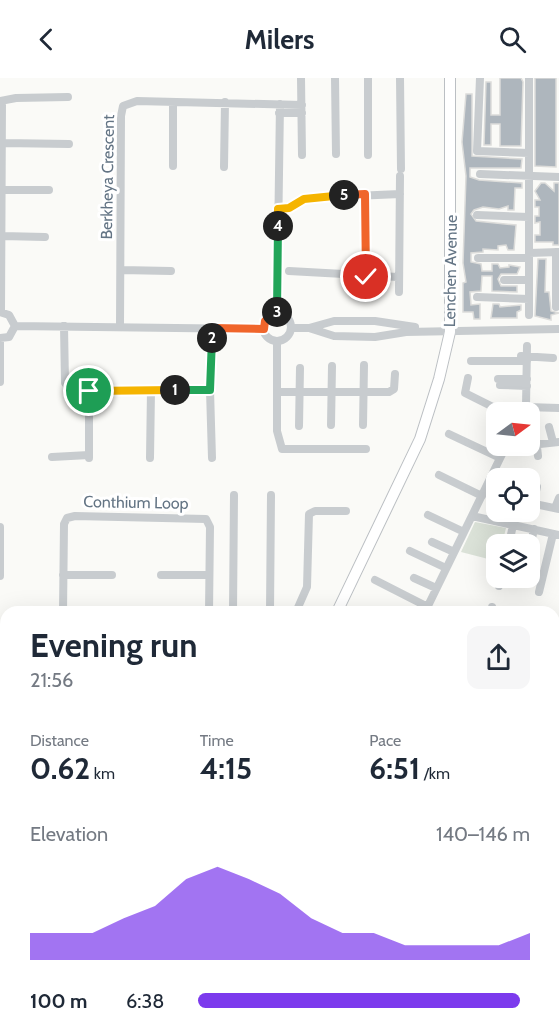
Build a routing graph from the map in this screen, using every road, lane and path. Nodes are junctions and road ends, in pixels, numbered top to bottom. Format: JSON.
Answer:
{"nodes":[{"id":1,"x":301,"y":78,"type":"edge"},
{"id":2,"x":335,"y":78,"type":"edge"},
{"id":3,"x":368,"y":78,"type":"edge"},
{"id":4,"x":400,"y":78,"type":"edge"},
{"id":5,"x":450,"y":78,"type":"edge"},
{"id":6,"x":480,"y":78,"type":"edge"},
{"id":7,"x":529,"y":78,"type":"edge"},
{"id":8,"x":68,"y":98,"type":"dead end"},
{"id":9,"x":1,"y":101,"type":"edge"},
{"id":10,"x":173,"y":102,"type":"junction"},
{"id":11,"x":225,"y":102,"type":"junction"},
{"id":12,"x":280,"y":108,"type":"junction"},
{"id":13,"x":302,"y":109,"type":"junction"},
{"id":14,"x":4,"y":143,"type":"junction"},
{"id":15,"x":69,"y":144,"type":"dead end"},
{"id":16,"x":529,"y":153,"type":"junction"},
{"id":17,"x":336,"y":154,"type":"dead end"},
{"id":18,"x":302,"y":155,"type":"dead end"},
{"id":19,"x":368,"y":155,"type":"dead end"},
{"id":20,"x":172,"y":166,"type":"dead end"},
{"id":21,"x":224,"y":167,"type":"dead end"},
{"id":22,"x":480,"y":174,"type":"dead end"},
{"id":23,"x":529,"y":177,"type":"junction"},
{"id":24,"x":559,"y":177,"type":"edge"},
{"id":25,"x":3,"y":190,"type":"junction"},
{"id":26,"x":49,"y":190,"type":"dead end"},
{"id":27,"x":365,"y":194,"type":"junction"},
{"id":28,"x":400,"y":194,"type":"junction"},
{"id":29,"x":278,"y":205,"type":"junction"},
{"id":30,"x":477,"y":214,"type":"dead end"},
{"id":31,"x":529,"y":217,"type":"junction"},
{"id":32,"x":2,"y":236,"type":"junction"},
{"id":33,"x":45,"y":237,"type":"dead end"},
{"id":34,"x":558,"y":252,"type":"edge"},
{"id":35,"x":529,"y":256,"type":"junction"},
{"id":36,"x":478,"y":258,"type":"dead end"},
{"id":37,"x":121,"y":270,"type":"junction"},
{"id":38,"x":171,"y":271,"type":"dead end"},
{"id":39,"x":289,"y":272,"type":"dead end"},
{"id":40,"x":366,"y":277,"type":"junction"},
{"id":41,"x":398,"y":277,"type":"junction"},
{"id":42,"x":504,"y":280,"type":"dead end"},
{"id":43,"x":529,"y":280,"type":"junction"},
{"id":44,"x":1,"y":291,"type":"edge"},
{"id":45,"x":366,"y":292,"type":"dead end"},
{"id":46,"x":399,"y":292,"type":"dead end"},
{"id":47,"x":477,"y":297,"type":"dead end"},
{"id":48,"x":529,"y":299,"type":"junction"},
{"id":49,"x":556,"y":307,"type":"dead end"},
{"id":50,"x":1,"y":312,"type":"edge"},
{"id":51,"x":277,"y":313,"type":"junction"},
{"id":52,"x":528,"y":315,"type":"dead end"},
{"id":53,"x":344,"y":321,"type":"junction"},
{"id":54,"x":363,"y":321,"type":"junction"},
{"id":55,"x":15,"y":326,"type":"junction"},
{"id":56,"x":64,"y":326,"type":"junction"},
{"id":57,"x":120,"y":326,"type":"junction"},
{"id":58,"x":212,"y":328,"type":"junction"},
{"id":59,"x":291,"y":328,"type":"junction"},
{"id":60,"x":309,"y":328,"type":"junction"},
{"id":61,"x":264,"y":329,"type":"junction"},
{"id":62,"x":446,"y":329,"type":"junction"},
{"id":63,"x":559,"y":329,"type":"edge"},
{"id":64,"x":344,"y":336,"type":"junction"},
{"id":65,"x":363,"y":336,"type":"junction"},
{"id":66,"x":0,"y":338,"type":"edge"},
{"id":67,"x":277,"y":341,"type":"junction"},
{"id":68,"x":527,"y":346,"type":"dead end"},
{"id":69,"x":503,"y":356,"type":"dead end"},
{"id":70,"x":527,"y":358,"type":"junction"},
{"id":71,"x":553,"y":358,"type":"dead end"},
{"id":72,"x":471,"y":361,"type":"dead end"},
{"id":73,"x":364,"y":365,"type":"dead end"},
{"id":74,"x":332,"y":366,"type":"dead end"},
{"id":75,"x":300,"y":368,"type":"dead end"},
{"id":76,"x":395,"y":374,"type":"dead end"},
{"id":77,"x":468,"y":378,"type":"dead end"},
{"id":78,"x":0,"y":382,"type":"edge"},
{"id":79,"x":499,"y":382,"type":"dead end"},
{"id":80,"x":527,"y":382,"type":"junction"},
{"id":81,"x":151,"y":390,"type":"junction"},
{"id":82,"x":210,"y":390,"type":"junction"},
{"id":83,"x":89,"y":391,"type":"junction"},
{"id":84,"x":277,"y":392,"type":"junction"},
{"id":85,"x":299,"y":392,"type":"junction"},
{"id":86,"x":332,"y":392,"type":"junction"},
{"id":87,"x":364,"y":392,"type":"junction"},
{"id":88,"x":526,"y":402,"type":"edge"},
{"id":89,"x":479,"y":404,"type":"dead end"},
{"id":90,"x":486,"y":404,"type":"edge"},
{"id":91,"x":486,"y":407,"type":"edge"},
{"id":92,"x":559,"y":408,"type":"edge"},
{"id":93,"x":540,"y":409,"type":"edge"},
{"id":94,"x":331,"y":425,"type":"dead end"},
{"id":95,"x":363,"y":425,"type":"dead end"},
{"id":96,"x":299,"y":426,"type":"dead end"},
{"id":97,"x":549,"y":427,"type":"dead end"},
{"id":98,"x":452,"y":434,"type":"dead end"},
{"id":99,"x":556,"y":442,"type":"edge"},
{"id":100,"x":540,"y":445,"type":"edge"},
{"id":101,"x":366,"y":449,"type":"dead end"},
{"id":102,"x":52,"y":457,"type":"dead end"},
{"id":103,"x":500,"y":457,"type":"joint"},
{"id":104,"x":150,"y":458,"type":"dead end"},
{"id":105,"x":212,"y":458,"type":"dead end"},
{"id":106,"x":439,"y":475,"type":"dead end"},
{"id":107,"x":234,"y":495,"type":"dead end"},
{"id":108,"x":271,"y":495,"type":"dead end"},
{"id":109,"x":482,"y":496,"type":"junction"},
{"id":110,"x":559,"y":498,"type":"edge"},
{"id":111,"x":540,"y":505,"type":"edge"},
{"id":112,"x":557,"y":509,"type":"edge"},
{"id":113,"x":346,"y":511,"type":"dead end"},
{"id":114,"x":428,"y":514,"type":"dead end"},
{"id":115,"x":440,"y":516,"type":"dead end"},
{"id":116,"x":472,"y":516,"type":"junction"},
{"id":117,"x":513,"y":525,"type":"junction"},
{"id":118,"x":0,"y":527,"type":"edge"},
{"id":119,"x":534,"y":529,"type":"junction"},
{"id":120,"x":465,"y":530,"type":"junction"},
{"id":121,"x":511,"y":534,"type":"edge"},
{"id":122,"x":533,"y":534,"type":"edge"},
{"id":123,"x":556,"y":534,"type":"edge"},
{"id":124,"x":432,"y":542,"type":"dead end"},
{"id":125,"x":410,"y":551,"type":"dead end"},
{"id":126,"x":454,"y":552,"type":"junction"},
{"id":127,"x":550,"y":562,"type":"dead end"},
{"id":128,"x":446,"y":568,"type":"junction"},
{"id":129,"x":0,"y":570,"type":"edge"},
{"id":130,"x":63,"y":575,"type":"junction"},
{"id":131,"x":112,"y":575,"type":"dead end"},
{"id":132,"x":161,"y":575,"type":"dead end"},
{"id":133,"x":209,"y":575,"type":"junction"},
{"id":134,"x":0,"y":576,"type":"edge"},
{"id":135,"x":414,"y":578,"type":"dead end"},
{"id":136,"x":375,"y":580,"type":"dead end"},
{"id":137,"x":436,"y":588,"type":"junction"},
{"id":138,"x":539,"y":592,"type":"dead end"},
{"id":139,"x":63,"y":606,"type":"edge"},
{"id":140,"x":209,"y":606,"type":"edge"},
{"id":141,"x":233,"y":606,"type":"edge"},
{"id":142,"x":270,"y":606,"type":"edge"},
{"id":143,"x":299,"y":606,"type":"edge"},
{"id":144,"x":340,"y":606,"type":"edge"},
{"id":145,"x":421,"y":606,"type":"edge"},
{"id":146,"x":427,"y":606,"type":"edge"}],
"edges":[{"from":1,"to":13,"type":"street"},
{"from":2,"to":17,"type":"street"},
{"from":3,"to":19,"type":"street"},
{"from":4,"to":28,"type":"street"},
{"from":5,"to":62,"type":"main road","name":"Lenchen Avenue"},
{"from":6,"to":16,"type":"street"},
{"from":7,"to":16,"type":"street"},
{"from":8,"to":9,"type":"street"},
{"from":9,"to":14,"type":"street"},
{"from":10,"to":11,"type":"street","name":"Berkheya Crescent"},
{"from":10,"to":20,"type":"street"},
{"from":10,"to":37,"type":"street","name":"Berkheya Crescent"},
{"from":11,"to":12,"type":"street","name":"Berkheya Crescent"},
{"from":11,"to":21,"type":"street"},
{"from":12,"to":13,"type":"street","name":"Berkheya Crescent"},
{"from":12,"to":29,"type":"street"},
{"from":13,"to":18,"type":"street"},
{"from":14,"to":15,"type":"street"},
{"from":14,"to":25,"type":"street"},
{"from":16,"to":23,"type":"street"},
{"from":22,"to":23,"type":"street"},
{"from":23,"to":24,"type":"street"},
{"from":23,"to":31,"type":"street"},
{"from":25,"to":26,"type":"street"},
{"from":25,"to":32,"type":"street"},
{"from":27,"to":28,"type":"street"},
{"from":27,"to":29,"type":"street"},
{"from":27,"to":40,"type":"street"},
{"from":28,"to":41,"type":"street"},
{"from":29,"to":51,"type":"street"},
{"from":30,"to":31,"type":"street"},
{"from":31,"to":35,"type":"street"},
{"from":32,"to":33,"type":"street"},
{"from":32,"to":44,"type":"street"},
{"from":34,"to":35,"type":"street"},
{"from":34,"to":49,"type":"street"},
{"from":35,"to":36,"type":"street"},
{"from":35,"to":43,"type":"street"},
{"from":37,"to":38,"type":"street"},
{"from":37,"to":57,"type":"street","name":"Berkheya Crescent"},
{"from":39,"to":40,"type":"street"},
{"from":40,"to":41,"type":"street"},
{"from":40,"to":45,"type":"street"},
{"from":41,"to":46,"type":"street"},
{"from":42,"to":43,"type":"street"},
{"from":43,"to":48,"type":"street"},
{"from":44,"to":50,"type":"street"},
{"from":47,"to":48,"type":"street"},
{"from":48,"to":52,"type":"street"},
{"from":50,"to":55,"type":"street"},
{"from":51,"to":59,"type":"street"},
{"from":51,"to":61,"type":"street"},
{"from":53,"to":54,"type":"street"},
{"from":53,"to":60,"type":"street"},
{"from":53,"to":64,"type":"street"},
{"from":54,"to":62,"type":"street"},
{"from":54,"to":65,"type":"street"},
{"from":55,"to":56,"type":"street"},
{"from":55,"to":66,"type":"street"},
{"from":56,"to":57,"type":"street"},
{"from":56,"to":83,"type":"street"},
{"from":57,"to":58,"type":"street"},
{"from":58,"to":61,"type":"street"},
{"from":58,"to":82,"type":"street"},
{"from":59,"to":60,"type":"street"},
{"from":59,"to":67,"type":"street"},
{"from":60,"to":64,"type":"street"},
{"from":61,"to":67,"type":"street"},
{"from":62,"to":63,"type":"street"},
{"from":62,"to":65,"type":"street"},
{"from":62,"to":144,"type":"main road","name":"Lenchen Avenue"},
{"from":64,"to":65,"type":"street"},
{"from":66,"to":78,"type":"street"},
{"from":67,"to":84,"type":"street"},
{"from":68,"to":70,"type":"street"},
{"from":69,"to":70,"type":"street"},
{"from":70,"to":71,"type":"street"},
{"from":70,"to":72,"type":"street"},
{"from":70,"to":80,"type":"street"},
{"from":73,"to":87,"type":"street"},
{"from":74,"to":86,"type":"street"},
{"from":75,"to":85,"type":"street"},
{"from":76,"to":87,"type":"street"},
{"from":77,"to":90,"type":"street"},
{"from":79,"to":80,"type":"street"},
{"from":80,"to":88,"type":"street"},
{"from":81,"to":82,"type":"street"},
{"from":81,"to":83,"type":"street"},
{"from":81,"to":104,"type":"street"},
{"from":82,"to":105,"type":"street"},
{"from":83,"to":102,"type":"street"},
{"from":84,"to":85,"type":"street"},
{"from":84,"to":101,"type":"street"},
{"from":85,"to":86,"type":"street"},
{"from":85,"to":96,"type":"street"},
{"from":86,"to":87,"type":"street"},
{"from":86,"to":94,"type":"street"},
{"from":87,"to":95,"type":"street"},
{"from":89,"to":91,"type":"street"},
{"from":92,"to":93,"type":"street"},
{"from":97,"to":99,"type":"street"},
{"from":98,"to":103,"type":"street"},
{"from":99,"to":100,"type":"street"},
{"from":103,"to":109,"type":"street"},
{"from":106,"to":109,"type":"street"},
{"from":107,"to":141,"type":"street"},
{"from":108,"to":142,"type":"street"},
{"from":109,"to":116,"type":"street"},
{"from":110,"to":112,"type":"street"},
{"from":111,"to":112,"type":"street"},
{"from":113,"to":143,"type":"street"},
{"from":114,"to":120,"type":"street"},
{"from":115,"to":120,"type":"street"},
{"from":116,"to":117,"type":"street"},
{"from":116,"to":120,"type":"street"},
{"from":117,"to":119,"type":"street"},
{"from":117,"to":121,"type":"street"},
{"from":118,"to":129,"type":"street"},
{"from":119,"to":122,"type":"street"},
{"from":119,"to":123,"type":"street"},
{"from":120,"to":126,"type":"street"},
{"from":123,"to":127,"type":"street"},
{"from":123,"to":138,"type":"street"},
{"from":124,"to":126,"type":"street"},
{"from":125,"to":128,"type":"street"},
{"from":126,"to":128,"type":"street"},
{"from":128,"to":137,"type":"street"},
{"from":129,"to":134,"type":"street"},
{"from":130,"to":131,"type":"street"},
{"from":130,"to":133,"type":"street","name":"Conthium Loop"},
{"from":130,"to":139,"type":"street","name":"Conthium Loop"},
{"from":132,"to":133,"type":"street"},
{"from":133,"to":140,"type":"street","name":"Conthium Loop"},
{"from":135,"to":137,"type":"street"},
{"from":136,"to":145,"type":"street"},
{"from":137,"to":146,"type":"street"}]}
